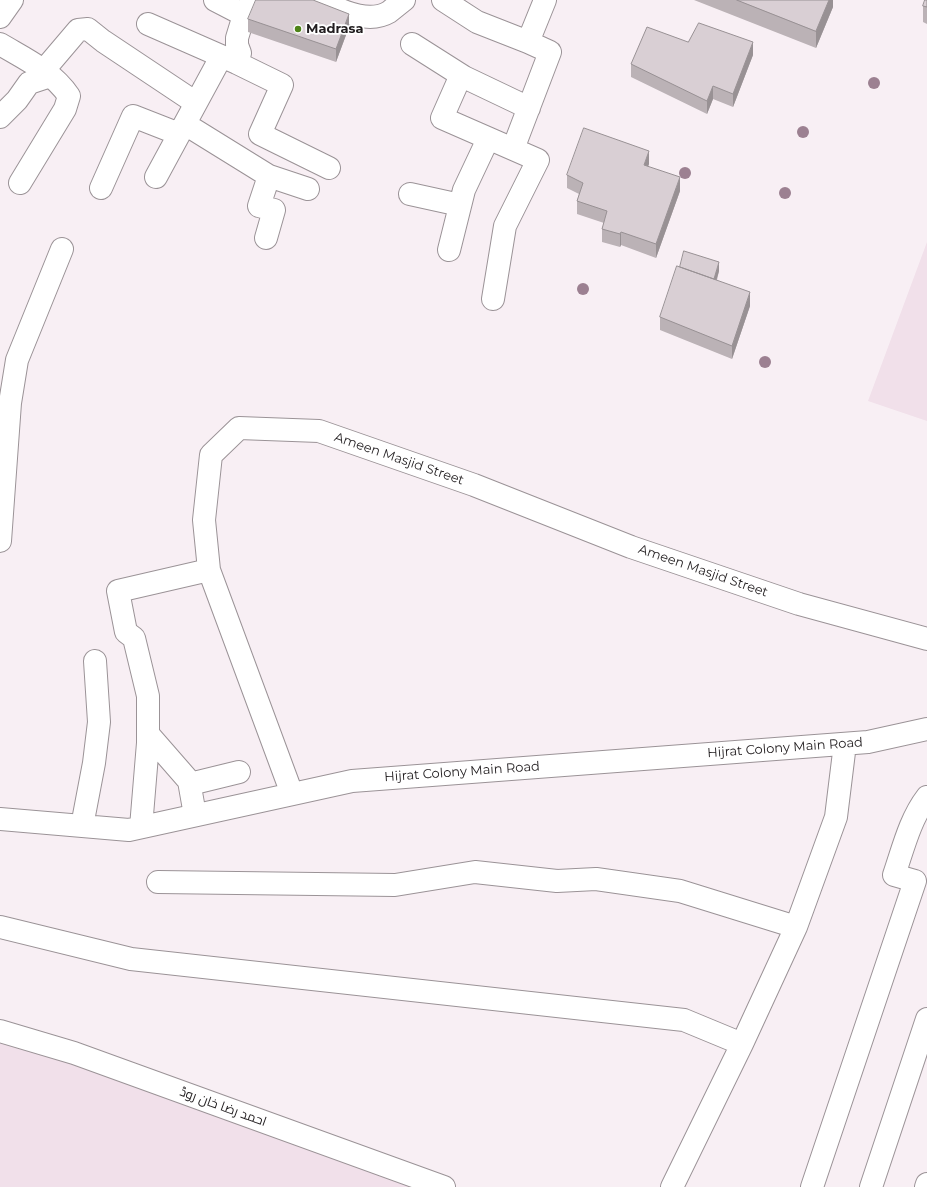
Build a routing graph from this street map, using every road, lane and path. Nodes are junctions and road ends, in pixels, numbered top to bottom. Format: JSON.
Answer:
{"nodes":[{"id":1,"x":12,"y":0,"type":"edge"},
{"id":2,"x":215,"y":0,"type":"edge"},
{"id":3,"x":317,"y":0,"type":"edge"},
{"id":4,"x":404,"y":0,"type":"edge"},
{"id":5,"x":443,"y":0,"type":"edge"},
{"id":6,"x":545,"y":0,"type":"edge"},
{"id":7,"x":248,"y":8,"type":"edge"},
{"id":8,"x":0,"y":17,"type":"edge"},
{"id":9,"x":148,"y":24,"type":"dead end"},
{"id":10,"x":528,"y":42,"type":"junction"},
{"id":11,"x":0,"y":44,"type":"edge"},
{"id":12,"x":412,"y":44,"type":"dead end"},
{"id":13,"x":229,"y":60,"type":"junction"},
{"id":14,"x":47,"y":73,"type":"junction"},
{"id":15,"x":461,"y":74,"type":"junction"},
{"id":16,"x":196,"y":103,"type":"junction"},
{"id":17,"x":529,"y":108,"type":"junction"},
{"id":18,"x":0,"y":117,"type":"edge"},
{"id":19,"x":182,"y":129,"type":"junction"},
{"id":20,"x":488,"y":139,"type":"junction"},
{"id":21,"x":513,"y":149,"type":"junction"},
{"id":22,"x":329,"y":168,"type":"dead end"},
{"id":23,"x":269,"y":176,"type":"junction"},
{"id":24,"x":156,"y":177,"type":"dead end"},
{"id":25,"x":20,"y":183,"type":"dead end"},
{"id":26,"x":101,"y":188,"type":"dead end"},
{"id":27,"x":308,"y":189,"type":"dead end"},
{"id":28,"x":410,"y":194,"type":"dead end"},
{"id":29,"x":460,"y":205,"type":"junction"},
{"id":30,"x":266,"y":238,"type":"dead end"},
{"id":31,"x":62,"y":249,"type":"dead end"},
{"id":32,"x":449,"y":250,"type":"dead end"},
{"id":33,"x":493,"y":299,"type":"dead end"},
{"id":34,"x":0,"y":541,"type":"edge"},
{"id":35,"x":209,"y":570,"type":"junction"},
{"id":36,"x":927,"y":639,"type":"edge"},
{"id":37,"x":95,"y":661,"type":"dead end"},
{"id":38,"x":927,"y":729,"type":"edge"},
{"id":39,"x":148,"y":734,"type":"junction"},
{"id":40,"x":845,"y":744,"type":"junction"},
{"id":41,"x":239,"y":772,"type":"dead end"},
{"id":42,"x":190,"y":784,"type":"junction"},
{"id":43,"x":292,"y":794,"type":"junction"},
{"id":44,"x":927,"y":797,"type":"edge"},
{"id":45,"x":195,"y":815,"type":"junction"},
{"id":46,"x":0,"y":819,"type":"edge"},
{"id":47,"x":82,"y":826,"type":"junction"},
{"id":48,"x":141,"y":827,"type":"junction"},
{"id":49,"x":158,"y":882,"type":"dead end"},
{"id":50,"x":918,"y":902,"type":"edge"},
{"id":51,"x":0,"y":927,"type":"edge"},
{"id":52,"x":796,"y":927,"type":"junction"},
{"id":53,"x":927,"y":1019,"type":"edge"},
{"id":54,"x":0,"y":1031,"type":"edge"},
{"id":55,"x":742,"y":1044,"type":"junction"},
{"id":56,"x":927,"y":1184,"type":"edge"},
{"id":57,"x":444,"y":1187,"type":"edge"},
{"id":58,"x":672,"y":1187,"type":"edge"},
{"id":59,"x":812,"y":1187,"type":"edge"},
{"id":60,"x":871,"y":1187,"type":"edge"},
{"id":61,"x":926,"y":1187,"type":"edge"}],
"edges":[{"from":1,"to":8,"type":"street"},
{"from":2,"to":7,"type":"street"},
{"from":3,"to":4,"type":"street"},
{"from":5,"to":10,"type":"street"},
{"from":6,"to":10,"type":"street"},
{"from":7,"to":13,"type":"street"},
{"from":9,"to":13,"type":"street"},
{"from":10,"to":17,"type":"street"},
{"from":11,"to":14,"type":"street"},
{"from":12,"to":15,"type":"street"},
{"from":13,"to":16,"type":"street"},
{"from":13,"to":22,"type":"street"},
{"from":14,"to":16,"type":"street"},
{"from":14,"to":18,"type":"street"},
{"from":14,"to":25,"type":"street"},
{"from":15,"to":17,"type":"street"},
{"from":15,"to":20,"type":"street"},
{"from":16,"to":19,"type":"street"},
{"from":17,"to":21,"type":"street"},
{"from":19,"to":23,"type":"street"},
{"from":19,"to":24,"type":"street"},
{"from":19,"to":26,"type":"street"},
{"from":20,"to":21,"type":"street"},
{"from":20,"to":29,"type":"street"},
{"from":21,"to":33,"type":"street"},
{"from":23,"to":27,"type":"street"},
{"from":23,"to":30,"type":"street"},
{"from":28,"to":29,"type":"street"},
{"from":29,"to":32,"type":"street"},
{"from":31,"to":34,"type":"street"},
{"from":35,"to":36,"type":"street","name":"Ameen Masjid Street"},
{"from":35,"to":39,"type":"street"},
{"from":35,"to":43,"type":"street","name":"Ameen Masjid Street"},
{"from":37,"to":47,"type":"street"},
{"from":38,"to":40,"type":"street","name":"Hijrat Colony Main Road"},
{"from":39,"to":42,"type":"street"},
{"from":39,"to":48,"type":"street"},
{"from":40,"to":43,"type":"street","name":"Hijrat Colony Main Road"},
{"from":40,"to":52,"type":"street"},
{"from":41,"to":42,"type":"street"},
{"from":42,"to":45,"type":"street"},
{"from":43,"to":45,"type":"street","name":"Hijrat Colony Main Road"},
{"from":44,"to":50,"type":"street"},
{"from":45,"to":48,"type":"street","name":"Hijrat Colony Main Road"},
{"from":46,"to":47,"type":"street","name":"Hijrat Colony Main Road"},
{"from":47,"to":48,"type":"street","name":"Hijrat Colony Main Road"},
{"from":49,"to":52,"type":"street"},
{"from":50,"to":59,"type":"street"},
{"from":51,"to":55,"type":"street"},
{"from":52,"to":55,"type":"street"},
{"from":53,"to":60,"type":"street"},
{"from":54,"to":57,"type":"street","name":"احمد رضا خان روڈ"},
{"from":55,"to":58,"type":"street"},
{"from":56,"to":61,"type":"street"}]}
